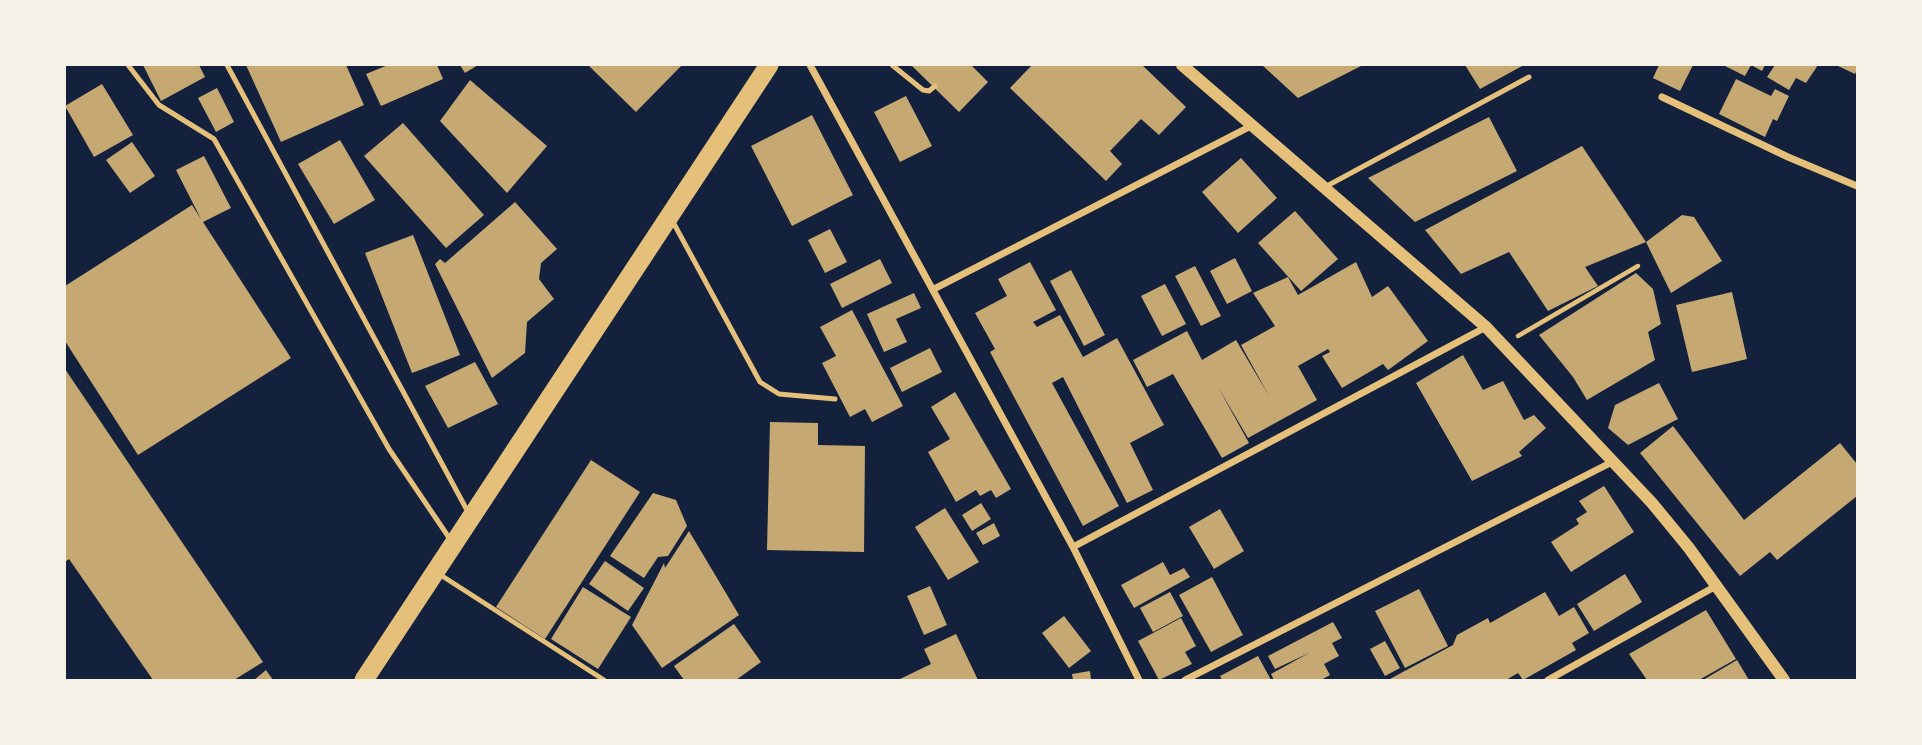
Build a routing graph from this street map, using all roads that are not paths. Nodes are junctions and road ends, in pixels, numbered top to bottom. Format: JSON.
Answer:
{"nodes":[{"id":1,"x":128,"y":65,"type":"edge"},
{"id":2,"x":227,"y":65,"type":"edge"},
{"id":3,"x":769,"y":65,"type":"edge"},
{"id":4,"x":810,"y":65,"type":"edge"},
{"id":5,"x":892,"y":65,"type":"edge"},
{"id":6,"x":1182,"y":65,"type":"edge"},
{"id":7,"x":1529,"y":77,"type":"dead end"},
{"id":8,"x":936,"y":86,"type":"dead end"},
{"id":9,"x":1662,"y":97,"type":"dead end"},
{"id":10,"x":1253,"y":125,"type":"junction"},
{"id":11,"x":1857,"y":186,"type":"edge"},
{"id":12,"x":1325,"y":187,"type":"junction"},
{"id":13,"x":669,"y":216,"type":"junction"},
{"id":14,"x":933,"y":289,"type":"junction"},
{"id":15,"x":1486,"y":327,"type":"junction"},
{"id":16,"x":835,"y":399,"type":"dead end"},
{"id":17,"x":1614,"y":461,"type":"junction"},
{"id":18,"x":471,"y":517,"type":"junction"},
{"id":19,"x":453,"y":544,"type":"junction"},
{"id":20,"x":1073,"y":547,"type":"junction"},
{"id":21,"x":435,"y":571,"type":"junction"},
{"id":22,"x":1716,"y":586,"type":"junction"},
{"id":23,"x":364,"y":680,"type":"edge"},
{"id":24,"x":604,"y":680,"type":"edge"},
{"id":25,"x":1139,"y":680,"type":"edge"},
{"id":26,"x":1185,"y":680,"type":"edge"},
{"id":27,"x":1548,"y":680,"type":"edge"},
{"id":28,"x":1784,"y":680,"type":"edge"}],
"edges":[{"from":1,"to":19,"type":"lane"},
{"from":2,"to":18,"type":"lane"},
{"from":3,"to":13,"type":"highway"},
{"from":4,"to":14,"type":"street"},
{"from":5,"to":8,"type":"lane"},
{"from":6,"to":10,"type":"street"},
{"from":7,"to":12,"type":"lane"},
{"from":9,"to":11,"type":"street"},
{"from":10,"to":12,"type":"street"},
{"from":10,"to":14,"type":"street"},
{"from":12,"to":15,"type":"street"},
{"from":13,"to":16,"type":"lane"},
{"from":13,"to":18,"type":"highway"},
{"from":14,"to":20,"type":"street"},
{"from":15,"to":17,"type":"street"},
{"from":15,"to":20,"type":"street"},
{"from":17,"to":22,"type":"street"},
{"from":17,"to":26,"type":"street"},
{"from":18,"to":19,"type":"highway"},
{"from":19,"to":21,"type":"highway"},
{"from":20,"to":25,"type":"street"},
{"from":21,"to":23,"type":"highway"},
{"from":21,"to":24,"type":"lane"},
{"from":22,"to":27,"type":"street"},
{"from":22,"to":28,"type":"street"}]}
